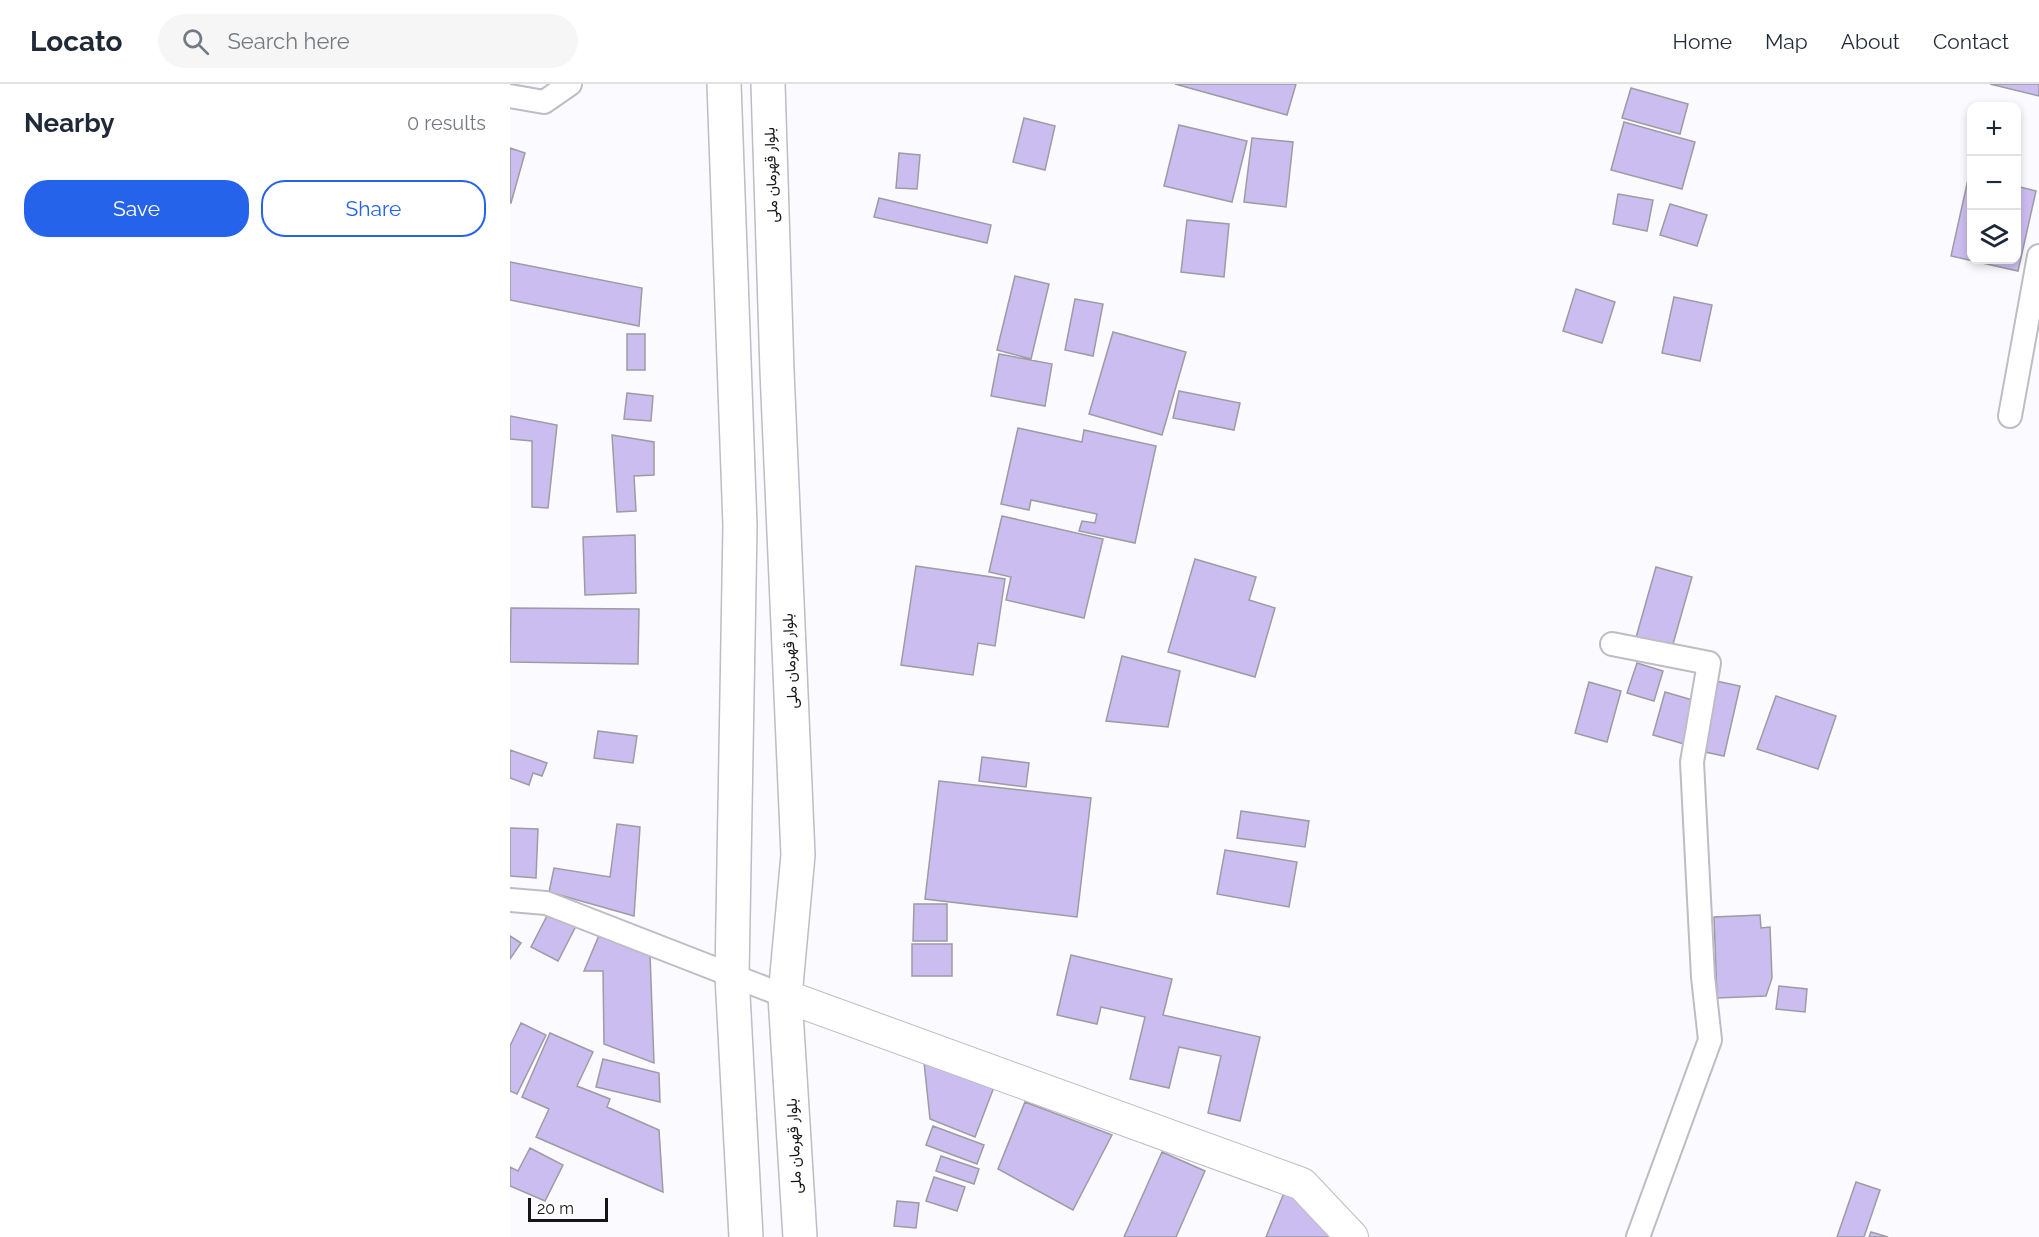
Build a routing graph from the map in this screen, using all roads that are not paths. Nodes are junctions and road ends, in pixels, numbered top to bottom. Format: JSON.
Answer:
{"nodes":[{"id":1,"x":570,"y":84,"type":"edge"},
{"id":2,"x":724,"y":84,"type":"edge"},
{"id":3,"x":768,"y":84,"type":"edge"},
{"id":4,"x":510,"y":96,"type":"edge"},
{"id":5,"x":2039,"y":256,"type":"edge"},
{"id":6,"x":2010,"y":416,"type":"dead end"},
{"id":7,"x":1612,"y":644,"type":"dead end"},
{"id":8,"x":510,"y":900,"type":"edge"},
{"id":9,"x":732,"y":976,"type":"junction"},
{"id":10,"x":785,"y":996,"type":"junction"},
{"id":11,"x":746,"y":1237,"type":"edge"},
{"id":12,"x":800,"y":1237,"type":"edge"},
{"id":13,"x":1352,"y":1237,"type":"edge"},
{"id":14,"x":1638,"y":1237,"type":"edge"}],
"edges":[{"from":1,"to":4,"type":"street"},
{"from":2,"to":9,"type":"highway"},
{"from":3,"to":10,"type":"highway","name":"بلوار قهرمان ملی"},
{"from":5,"to":6,"type":"street"},
{"from":7,"to":14,"type":"street"},
{"from":8,"to":9,"type":"street"},
{"from":9,"to":10,"type":"street"},
{"from":9,"to":11,"type":"highway"},
{"from":10,"to":12,"type":"highway","name":"بلوار قهرمان ملی"},
{"from":10,"to":13,"type":"street"}]}
